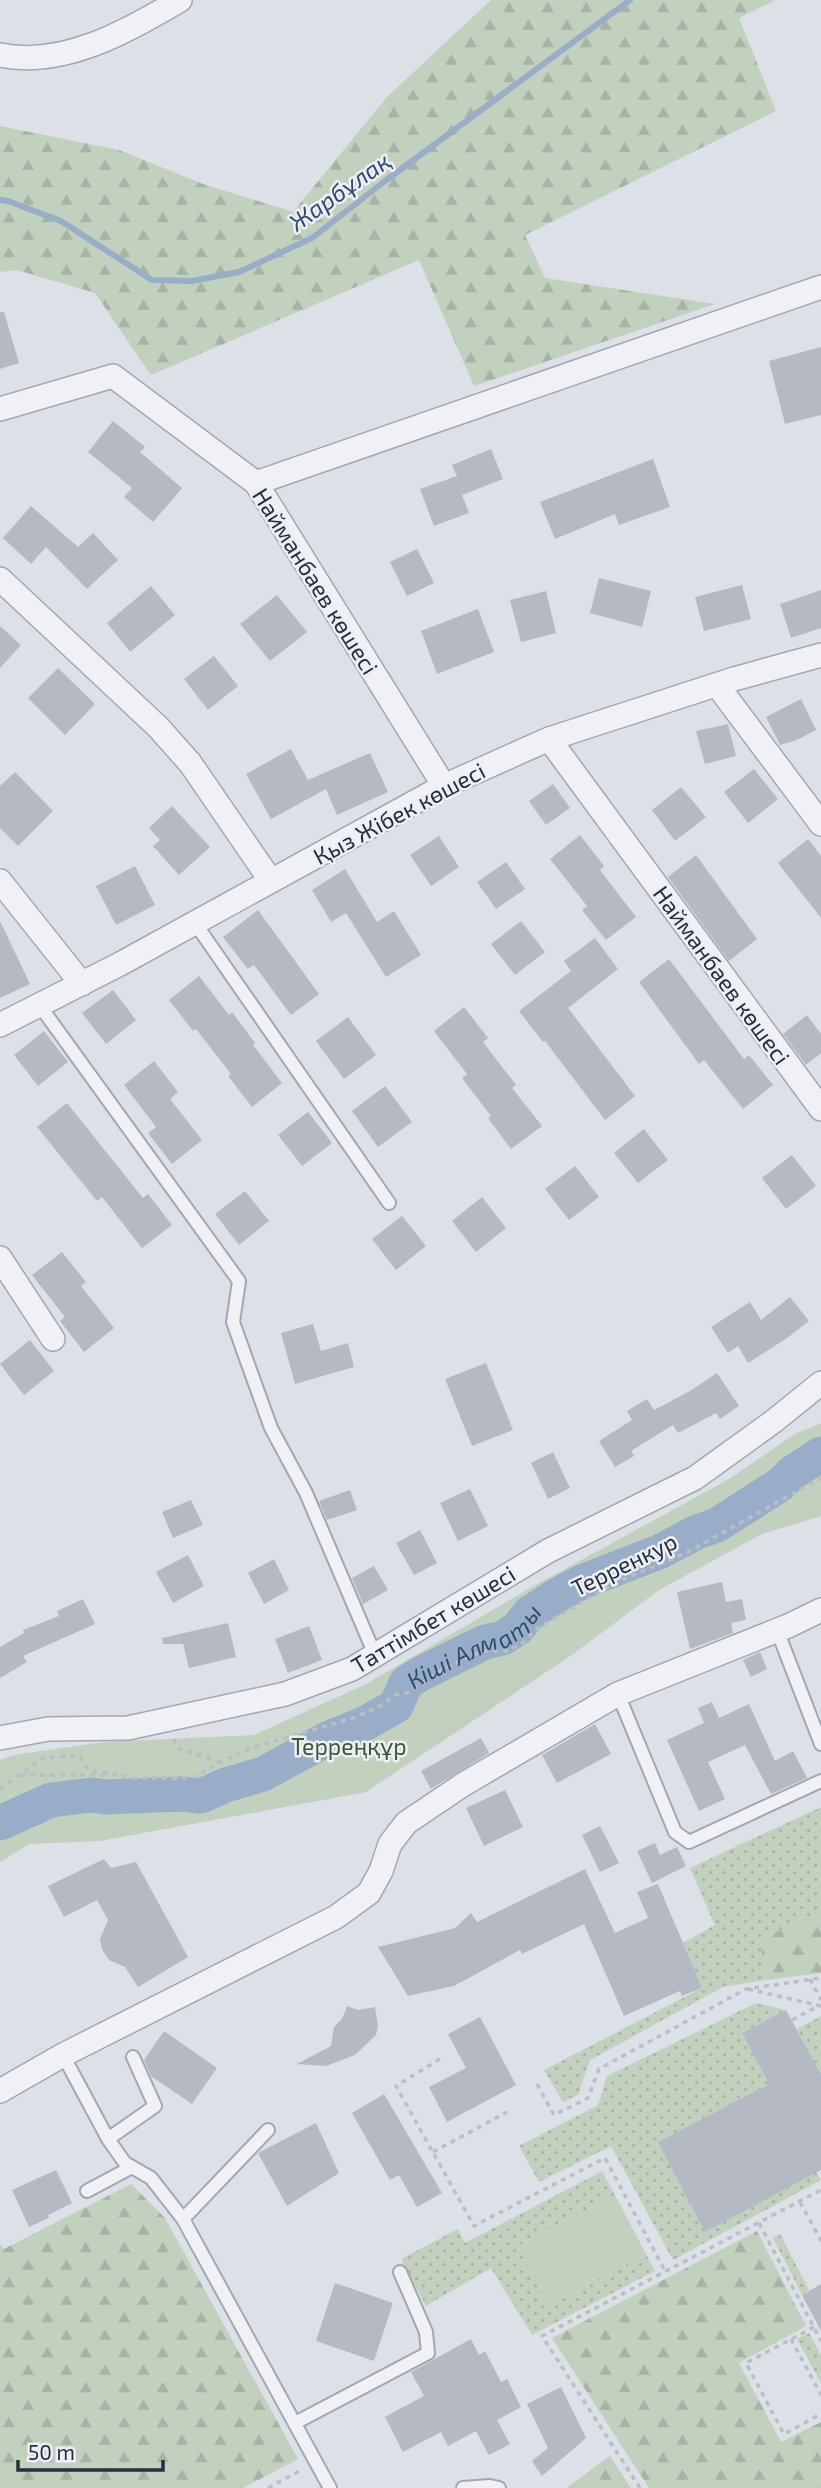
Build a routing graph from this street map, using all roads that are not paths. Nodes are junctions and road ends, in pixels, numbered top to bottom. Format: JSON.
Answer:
{"nodes":[{"id":1,"x":180,"y":0,"type":"edge"},
{"id":2,"x":0,"y":55,"type":"edge"},
{"id":3,"x":821,"y":287,"type":"edge"},
{"id":4,"x":0,"y":409,"type":"edge"},
{"id":5,"x":256,"y":483,"type":"junction"},
{"id":6,"x":0,"y":579,"type":"edge"},
{"id":7,"x":821,"y":655,"type":"edge"},
{"id":8,"x":718,"y":685,"type":"junction"},
{"id":9,"x":549,"y":739,"type":"junction"},
{"id":10,"x":444,"y":786,"type":"junction"},
{"id":11,"x":821,"y":824,"type":"edge"},
{"id":12,"x":0,"y":881,"type":"edge"},
{"id":13,"x":271,"y":881,"type":"junction"},
{"id":14,"x":195,"y":923,"type":"junction"},
{"id":15,"x":82,"y":984,"type":"junction"},
{"id":16,"x":40,"y":1006,"type":"junction"},
{"id":17,"x":0,"y":1025,"type":"edge"},
{"id":18,"x":821,"y":1109,"type":"edge"},
{"id":19,"x":389,"y":1203,"type":"dead end"},
{"id":20,"x":0,"y":1258,"type":"edge"},
{"id":21,"x":53,"y":1339,"type":"dead end"},
{"id":22,"x":821,"y":1383,"type":"edge"},
{"id":23,"x":821,"y":1610,"type":"edge"},
{"id":24,"x":777,"y":1630,"type":"junction"},
{"id":25,"x":374,"y":1655,"type":"junction"},
{"id":26,"x":618,"y":1694,"type":"junction"},
{"id":27,"x":0,"y":1738,"type":"edge"},
{"id":28,"x":821,"y":1744,"type":"edge"},
{"id":29,"x":821,"y":1781,"type":"edge"},
{"id":30,"x":63,"y":2055,"type":"junction"},
{"id":31,"x":133,"y":2057,"type":"dead end"},
{"id":32,"x":0,"y":2091,"type":"edge"},
{"id":33,"x":268,"y":2130,"type":"dead end"},
{"id":34,"x":108,"y":2139,"type":"junction"},
{"id":35,"x":132,"y":2167,"type":"junction"},
{"id":36,"x":87,"y":2191,"type":"dead end"},
{"id":37,"x":183,"y":2219,"type":"junction"},
{"id":38,"x":400,"y":2272,"type":"dead end"},
{"id":39,"x":295,"y":2423,"type":"junction"},
{"id":40,"x":330,"y":2488,"type":"edge"},
{"id":41,"x":463,"y":2488,"type":"edge"},
{"id":42,"x":499,"y":2488,"type":"edge"}],
"edges":[{"from":1,"to":2,"type":"street"},
{"from":3,"to":5,"type":"street"},
{"from":4,"to":5,"type":"street","name":"Найманбаев көшесі"},
{"from":5,"to":10,"type":"street","name":"Найманбаев көшесі"},
{"from":6,"to":13,"type":"street"},
{"from":7,"to":8,"type":"street","name":"Қыз Жібек көшесі"},
{"from":8,"to":9,"type":"street","name":"Қыз Жібек көшесі"},
{"from":8,"to":11,"type":"street"},
{"from":9,"to":10,"type":"street","name":"Қыз Жібек көшесі"},
{"from":9,"to":18,"type":"street","name":"Найманбаев көшесі"},
{"from":10,"to":13,"type":"street","name":"Қыз Жібек көшесі"},
{"from":12,"to":15,"type":"street"},
{"from":13,"to":14,"type":"street","name":"Қыз Жібек көшесі"},
{"from":14,"to":15,"type":"street","name":"Қыз Жібек көшесі"},
{"from":14,"to":19,"type":"lane"},
{"from":15,"to":16,"type":"street","name":"Қыз Жібек көшесі"},
{"from":16,"to":17,"type":"street","name":"Қыз Жібек көшесі"},
{"from":16,"to":25,"type":"lane"},
{"from":20,"to":21,"type":"street"},
{"from":22,"to":25,"type":"street","name":"Таттімбет көшесі"},
{"from":23,"to":24,"type":"street"},
{"from":24,"to":26,"type":"street"},
{"from":24,"to":28,"type":"lane"},
{"from":25,"to":27,"type":"street","name":"Таттімбет көшесі"},
{"from":26,"to":29,"type":"lane"},
{"from":26,"to":30,"type":"street"},
{"from":30,"to":32,"type":"street"},
{"from":30,"to":34,"type":"lane"},
{"from":31,"to":34,"type":"lane"},
{"from":33,"to":37,"type":"lane"},
{"from":34,"to":35,"type":"lane"},
{"from":35,"to":36,"type":"lane"},
{"from":35,"to":37,"type":"lane"},
{"from":37,"to":39,"type":"lane"},
{"from":38,"to":39,"type":"lane"},
{"from":39,"to":40,"type":"lane"},
{"from":41,"to":42,"type":"lane"}]}
